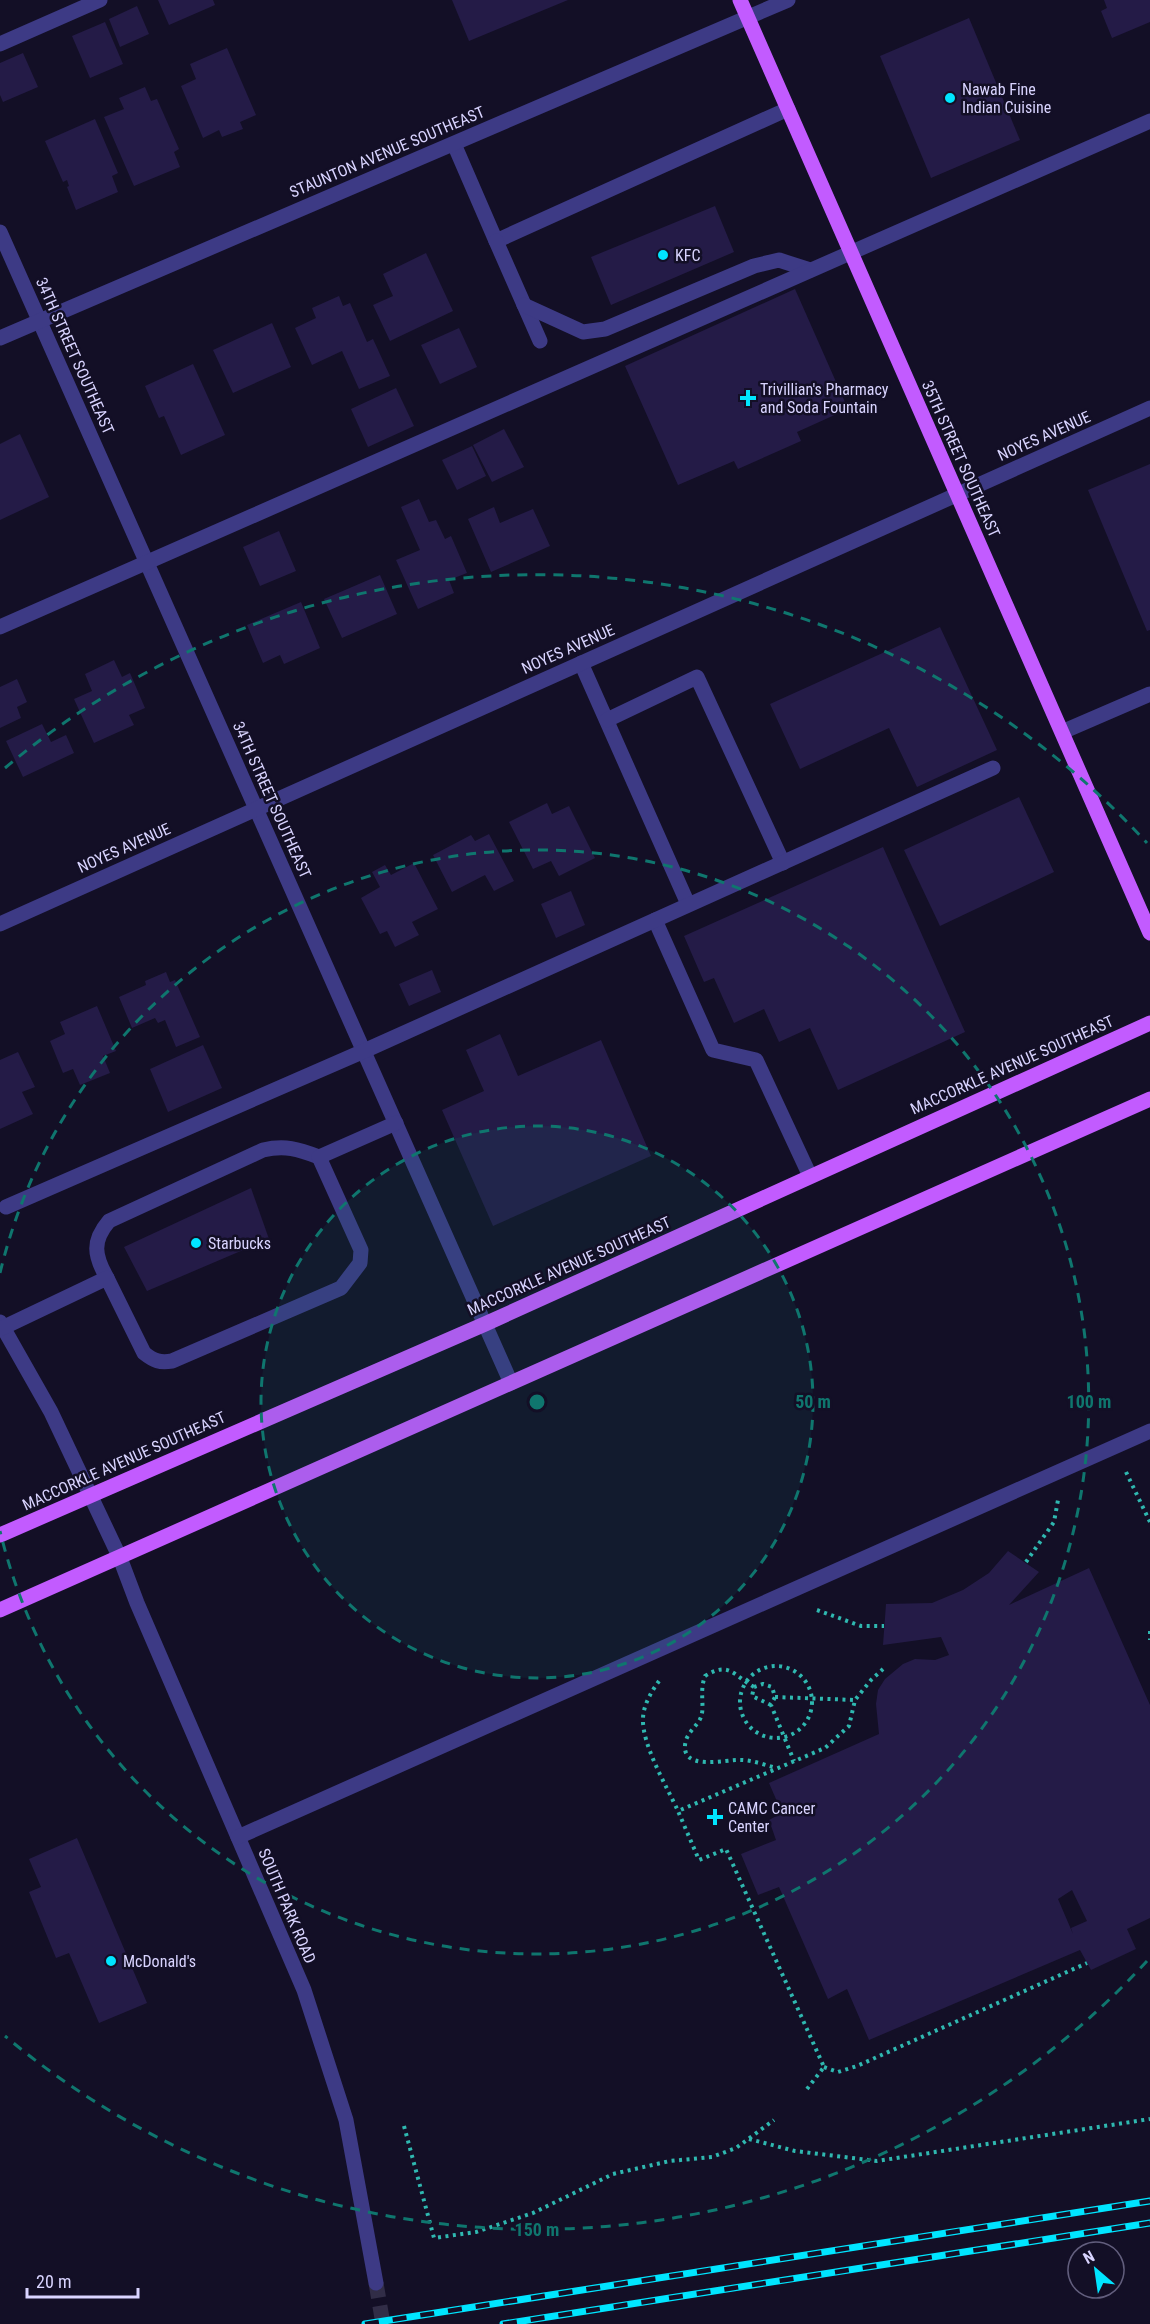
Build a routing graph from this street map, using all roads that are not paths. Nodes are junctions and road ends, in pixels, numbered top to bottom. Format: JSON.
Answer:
{"nodes":[{"id":1,"x":100,"y":0,"type":"edge"},
{"id":2,"x":740,"y":0,"type":"edge"},
{"id":3,"x":788,"y":0,"type":"edge"},
{"id":4,"x":748,"y":18,"type":"junction"},
{"id":5,"x":0,"y":44,"type":"edge"},
{"id":6,"x":788,"y":109,"type":"junction"},
{"id":7,"x":1150,"y":121,"type":"edge"},
{"id":8,"x":454,"y":144,"type":"junction"},
{"id":9,"x":0,"y":232,"type":"edge"},
{"id":10,"x":495,"y":241,"type":"junction"},
{"id":11,"x":850,"y":252,"type":"junction"},
{"id":12,"x":810,"y":270,"type":"junction"},
{"id":13,"x":524,"y":305,"type":"junction"},
{"id":14,"x":39,"y":320,"type":"junction"},
{"id":15,"x":0,"y":338,"type":"edge"},
{"id":16,"x":540,"y":341,"type":"dead end"},
{"id":17,"x":1150,"y":408,"type":"edge"},
{"id":18,"x":957,"y":494,"type":"junction"},
{"id":19,"x":147,"y":563,"type":"junction"},
{"id":20,"x":0,"y":627,"type":"edge"},
{"id":21,"x":580,"y":663,"type":"junction"},
{"id":22,"x":1150,"y":693,"type":"edge"},
{"id":23,"x":607,"y":720,"type":"junction"},
{"id":24,"x":1062,"y":732,"type":"junction"},
{"id":25,"x":993,"y":768,"type":"dead end"},
{"id":26,"x":256,"y":809,"type":"junction"},
{"id":27,"x":783,"y":863,"type":"junction"},
{"id":28,"x":688,"y":904,"type":"junction"},
{"id":29,"x":655,"y":920,"type":"junction"},
{"id":30,"x":0,"y":924,"type":"edge"},
{"id":31,"x":1150,"y":933,"type":"edge"},
{"id":32,"x":1150,"y":1023,"type":"edge"},
{"id":33,"x":364,"y":1051,"type":"junction"},
{"id":34,"x":1150,"y":1099,"type":"edge"},
{"id":35,"x":396,"y":1123,"type":"junction"},
{"id":36,"x":319,"y":1157,"type":"junction"},
{"id":37,"x":810,"y":1176,"type":"junction"},
{"id":38,"x":6,"y":1207,"type":"dead end"},
{"id":39,"x":107,"y":1278,"type":"junction"},
{"id":40,"x":485,"y":1324,"type":"junction"},
{"id":41,"x":1,"y":1326,"type":"edge"},
{"id":42,"x":512,"y":1383,"type":"junction"},
{"id":43,"x":1149,"y":1430,"type":"edge"},
{"id":44,"x":91,"y":1495,"type":"junction"},
{"id":45,"x":0,"y":1535,"type":"edge"},
{"id":46,"x":120,"y":1558,"type":"junction"},
{"id":47,"x":0,"y":1610,"type":"edge"},
{"id":48,"x":238,"y":1837,"type":"junction"},
{"id":49,"x":376,"y":2283,"type":"tunnel mouth"}],
"edges":[{"from":1,"to":5,"type":"street"},
{"from":2,"to":4,"type":"main road","name":"35TH STREET SOUTHEAST"},
{"from":3,"to":4,"type":"street","name":"STAUNTON AVENUE SOUTHEAST"},
{"from":4,"to":6,"type":"main road","name":"35TH STREET SOUTHEAST"},
{"from":4,"to":8,"type":"street","name":"STAUNTON AVENUE SOUTHEAST"},
{"from":6,"to":10,"type":"street"},
{"from":6,"to":11,"type":"main road","name":"35TH STREET SOUTHEAST"},
{"from":7,"to":11,"type":"street"},
{"from":8,"to":10,"type":"street"},
{"from":8,"to":14,"type":"street","name":"STAUNTON AVENUE SOUTHEAST"},
{"from":9,"to":14,"type":"street","name":"34TH STREET SOUTHEAST"},
{"from":10,"to":13,"type":"street"},
{"from":11,"to":12,"type":"street"},
{"from":11,"to":18,"type":"main road","name":"35TH STREET SOUTHEAST"},
{"from":12,"to":13,"type":"street"},
{"from":12,"to":19,"type":"street"},
{"from":13,"to":16,"type":"street"},
{"from":14,"to":15,"type":"street","name":"STAUNTON AVENUE SOUTHEAST"},
{"from":14,"to":19,"type":"street","name":"34TH STREET SOUTHEAST"},
{"from":17,"to":18,"type":"street","name":"NOYES AVENUE"},
{"from":18,"to":21,"type":"street","name":"NOYES AVENUE"},
{"from":18,"to":24,"type":"main road","name":"35TH STREET SOUTHEAST"},
{"from":19,"to":20,"type":"street"},
{"from":19,"to":26,"type":"street","name":"34TH STREET SOUTHEAST"},
{"from":21,"to":23,"type":"street"},
{"from":21,"to":26,"type":"street","name":"NOYES AVENUE"},
{"from":22,"to":24,"type":"street"},
{"from":23,"to":27,"type":"street"},
{"from":23,"to":28,"type":"street"},
{"from":24,"to":31,"type":"main road","name":"35TH STREET SOUTHEAST"},
{"from":25,"to":27,"type":"street"},
{"from":26,"to":30,"type":"street","name":"NOYES AVENUE"},
{"from":26,"to":33,"type":"street","name":"34TH STREET SOUTHEAST"},
{"from":27,"to":28,"type":"street"},
{"from":28,"to":29,"type":"street"},
{"from":29,"to":33,"type":"street"},
{"from":29,"to":37,"type":"street"},
{"from":32,"to":37,"type":"main road","name":"MACCORKLE AVENUE SOUTHEAST"},
{"from":33,"to":35,"type":"street","name":"34TH STREET SOUTHEAST"},
{"from":33,"to":38,"type":"street"},
{"from":34,"to":42,"type":"main road"},
{"from":35,"to":36,"type":"street"},
{"from":35,"to":40,"type":"street","name":"34TH STREET SOUTHEAST"},
{"from":36,"to":39,"type":"street"},
{"from":36,"to":39,"type":"street"},
{"from":37,"to":40,"type":"main road","name":"MACCORKLE AVENUE SOUTHEAST"},
{"from":39,"to":41,"type":"street"},
{"from":40,"to":42,"type":"street","name":"34TH STREET SOUTHEAST"},
{"from":40,"to":44,"type":"main road","name":"MACCORKLE AVENUE SOUTHEAST"},
{"from":41,"to":44,"type":"street","name":"SOUTH PARK ROAD"},
{"from":42,"to":46,"type":"main road"},
{"from":43,"to":48,"type":"street"},
{"from":44,"to":45,"type":"main road","name":"MACCORKLE AVENUE SOUTHEAST"},
{"from":44,"to":46,"type":"street","name":"SOUTH PARK ROAD"},
{"from":46,"to":47,"type":"main road"},
{"from":46,"to":48,"type":"street","name":"SOUTH PARK ROAD"},
{"from":48,"to":49,"type":"street","name":"SOUTH PARK ROAD"}]}
